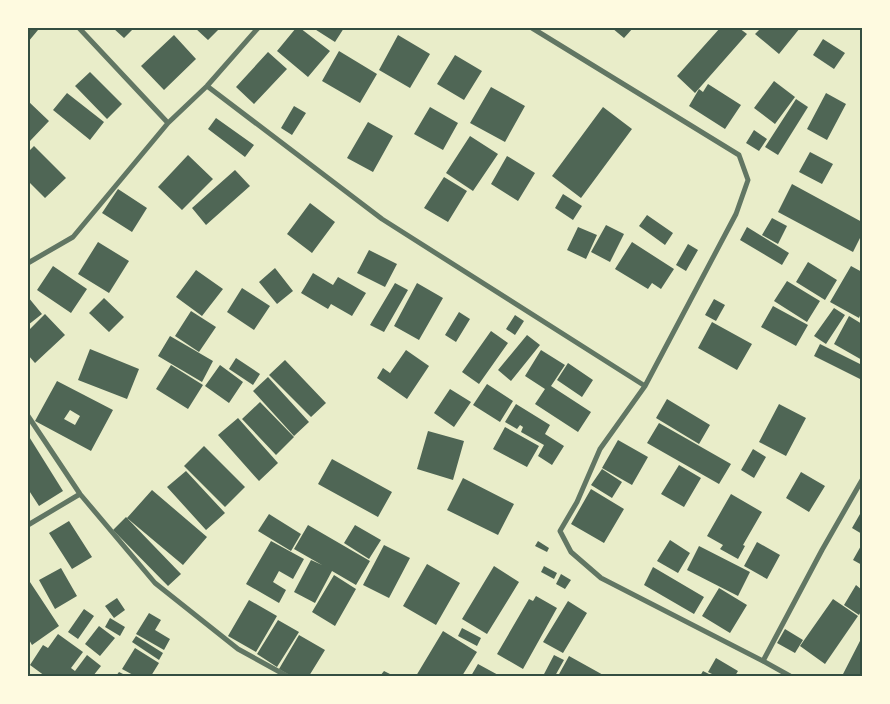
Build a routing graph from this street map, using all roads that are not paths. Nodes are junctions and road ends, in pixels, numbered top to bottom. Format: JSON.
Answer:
{"nodes":[{"id":1,"x":79,"y":28,"type":"edge"},
{"id":2,"x":258,"y":28,"type":"edge"},
{"id":3,"x":532,"y":28,"type":"edge"},
{"id":4,"x":207,"y":86,"type":"junction"},
{"id":5,"x":168,"y":123,"type":"junction"},
{"id":6,"x":28,"y":264,"type":"edge"},
{"id":7,"x":645,"y":386,"type":"junction"},
{"id":8,"x":28,"y":416,"type":"edge"},
{"id":9,"x":862,"y":480,"type":"edge"},
{"id":10,"x":80,"y":494,"type":"junction"},
{"id":11,"x":28,"y":525,"type":"edge"},
{"id":12,"x":763,"y":661,"type":"junction"},
{"id":13,"x":287,"y":676,"type":"edge"},
{"id":14,"x":790,"y":676,"type":"edge"}],
"edges":[{"from":1,"to":5,"type":"street"},
{"from":2,"to":4,"type":"street"},
{"from":3,"to":7,"type":"street"},
{"from":4,"to":5,"type":"street"},
{"from":4,"to":7,"type":"street"},
{"from":5,"to":6,"type":"street"},
{"from":7,"to":12,"type":"street"},
{"from":8,"to":10,"type":"street"},
{"from":9,"to":12,"type":"street"},
{"from":10,"to":11,"type":"street"},
{"from":10,"to":13,"type":"street"},
{"from":12,"to":14,"type":"street"}]}
